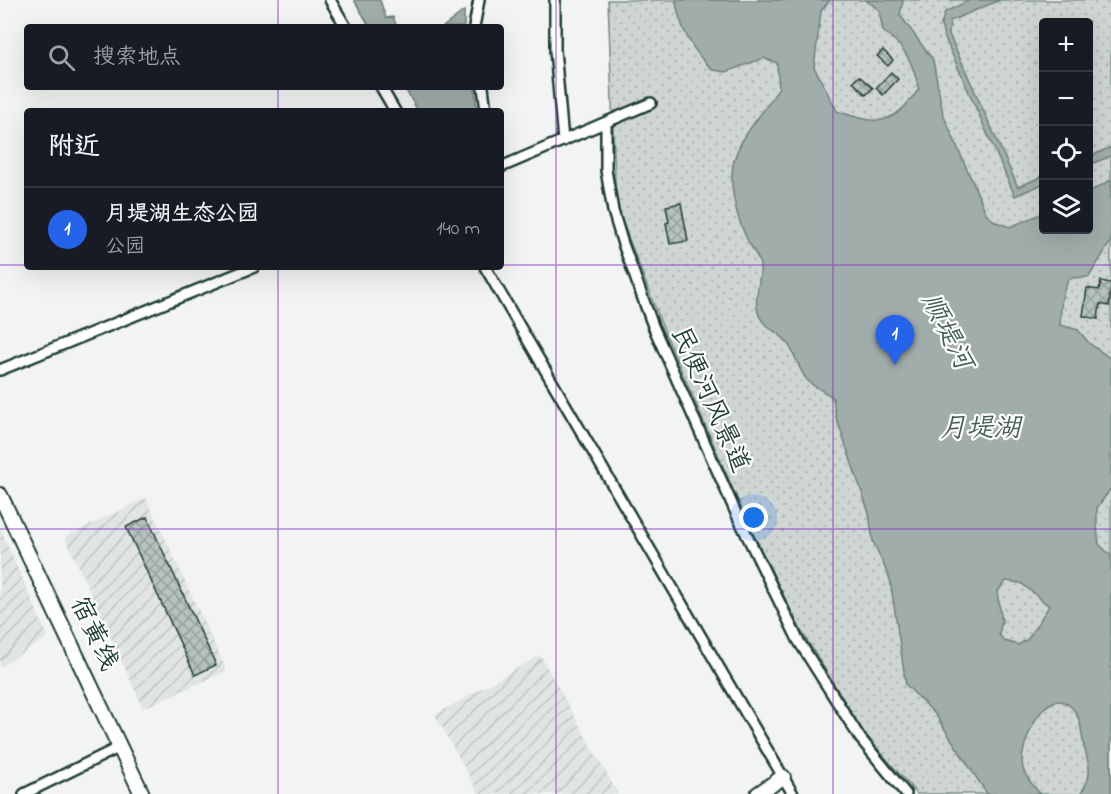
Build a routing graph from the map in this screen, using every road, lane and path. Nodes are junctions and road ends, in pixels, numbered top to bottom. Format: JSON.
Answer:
{"nodes":[{"id":1,"x":330,"y":0,"type":"edge"},
{"id":2,"x":479,"y":0,"type":"edge"},
{"id":3,"x":555,"y":0,"type":"edge"},
{"id":4,"x":344,"y":24,"type":"edge"},
{"id":5,"x":475,"y":24,"type":"edge"},
{"id":6,"x":383,"y":90,"type":"edge"},
{"id":7,"x":483,"y":90,"type":"edge"},
{"id":8,"x":651,"y":103,"type":"dead end"},
{"id":9,"x":393,"y":108,"type":"edge"},
{"id":10,"x":486,"y":108,"type":"edge"},
{"id":11,"x":606,"y":123,"type":"junction"},
{"id":12,"x":563,"y":141,"type":"junction"},
{"id":13,"x":504,"y":166,"type":"edge"},
{"id":14,"x":247,"y":270,"type":"edge"},
{"id":15,"x":487,"y":270,"type":"edge"},
{"id":16,"x":0,"y":370,"type":"edge"},
{"id":17,"x":0,"y":495,"type":"edge"},
{"id":18,"x":120,"y":747,"type":"junction"},
{"id":19,"x":783,"y":777,"type":"junction"},
{"id":20,"x":24,"y":794,"type":"edge"},
{"id":21,"x":142,"y":794,"type":"edge"},
{"id":22,"x":758,"y":794,"type":"edge"},
{"id":23,"x":793,"y":794,"type":"edge"},
{"id":24,"x":906,"y":794,"type":"edge"}],
"edges":[{"from":1,"to":4,"type":"street"},
{"from":2,"to":5,"type":"street"},
{"from":3,"to":12,"type":"street"},
{"from":6,"to":9,"type":"street"},
{"from":7,"to":10,"type":"street"},
{"from":8,"to":11,"type":"street"},
{"from":11,"to":12,"type":"street"},
{"from":11,"to":24,"type":"street","name":"民便河风景道"},
{"from":12,"to":13,"type":"street"},
{"from":14,"to":16,"type":"street"},
{"from":15,"to":19,"type":"street"},
{"from":17,"to":18,"type":"main road","name":"宿黄线"},
{"from":18,"to":20,"type":"street"},
{"from":18,"to":21,"type":"main road","name":"宿黄线"},
{"from":19,"to":22,"type":"main road"},
{"from":19,"to":23,"type":"street"}]}
